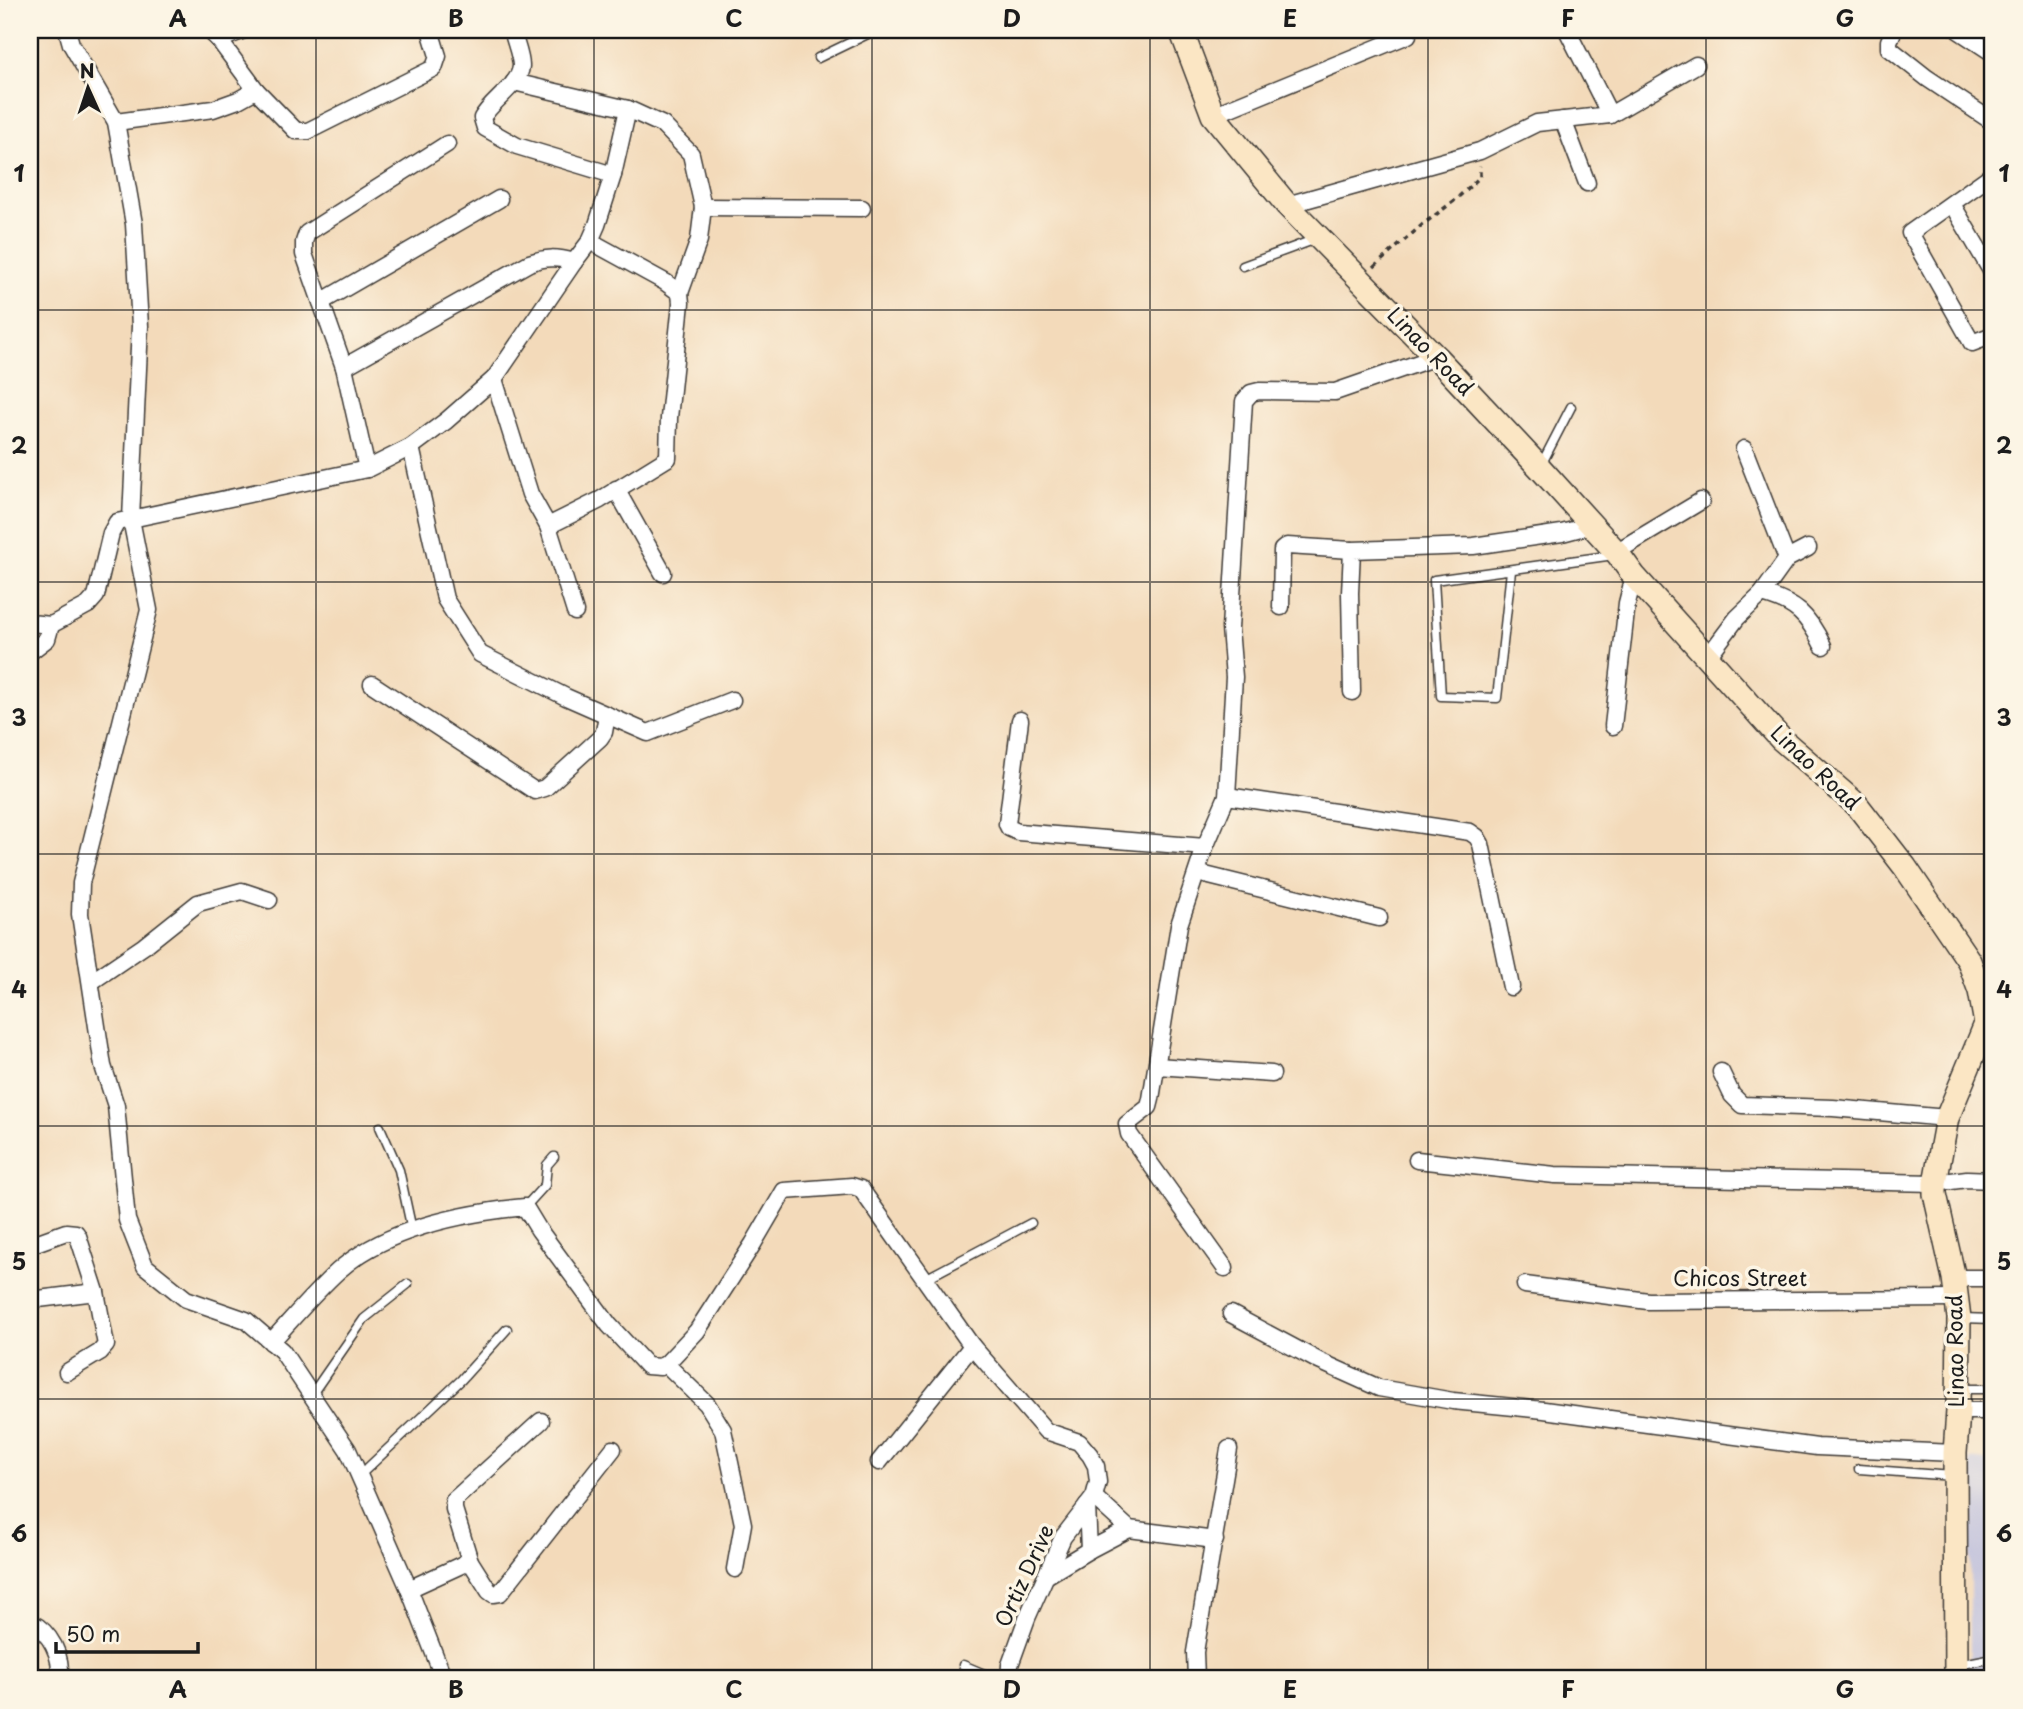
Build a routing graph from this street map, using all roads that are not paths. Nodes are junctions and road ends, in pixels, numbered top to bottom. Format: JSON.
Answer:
{"nodes":[{"id":1,"x":67,"y":30,"type":"edge"},
{"id":2,"x":244,"y":30,"type":"edge"},
{"id":3,"x":430,"y":30,"type":"edge"},
{"id":4,"x":876,"y":30,"type":"edge"},
{"id":5,"x":1181,"y":30,"type":"edge"},
{"id":6,"x":1567,"y":30,"type":"edge"},
{"id":7,"x":1894,"y":30,"type":"edge"},
{"id":8,"x":1958,"y":30,"type":"edge"},
{"id":9,"x":513,"y":33,"type":"dead end"},
{"id":10,"x":214,"y":35,"type":"edge"},
{"id":11,"x":1408,"y":35,"type":"dead end"},
{"id":12,"x":1993,"y":53,"type":"edge"},
{"id":13,"x":818,"y":58,"type":"dead end"},
{"id":14,"x":1696,"y":65,"type":"dead end"},
{"id":15,"x":514,"y":82,"type":"junction"},
{"id":16,"x":256,"y":90,"type":"junction"},
{"id":17,"x":628,"y":109,"type":"junction"},
{"id":18,"x":1213,"y":115,"type":"junction"},
{"id":19,"x":1610,"y":115,"type":"junction"},
{"id":20,"x":1563,"y":120,"type":"junction"},
{"id":21,"x":116,"y":122,"type":"junction"},
{"id":22,"x":1993,"y":122,"type":"edge"},
{"id":23,"x":447,"y":144,"type":"dead end"},
{"id":24,"x":1993,"y":174,"type":"edge"},
{"id":25,"x":613,"y":175,"type":"junction"},
{"id":26,"x":1587,"y":183,"type":"dead end"},
{"id":27,"x":499,"y":199,"type":"dead end"},
{"id":28,"x":1952,"y":204,"type":"junction"},
{"id":29,"x":1287,"y":205,"type":"junction"},
{"id":30,"x":703,"y":207,"type":"junction"},
{"id":31,"x":862,"y":208,"type":"dead end"},
{"id":32,"x":1319,"y":238,"type":"junction"},
{"id":33,"x":590,"y":241,"type":"junction"},
{"id":34,"x":575,"y":262,"type":"junction"},
{"id":35,"x":1243,"y":266,"type":"dead end"},
{"id":36,"x":1993,"y":274,"type":"edge"},
{"id":37,"x":680,"y":293,"type":"junction"},
{"id":38,"x":321,"y":302,"type":"junction"},
{"id":39,"x":1993,"y":335,"type":"edge"},
{"id":40,"x":1436,"y":357,"type":"junction"},
{"id":41,"x":344,"y":366,"type":"junction"},
{"id":42,"x":494,"y":379,"type":"junction"},
{"id":43,"x":1571,"y":407,"type":"dead end"},
{"id":44,"x":411,"y":447,"type":"junction"},
{"id":45,"x":1744,"y":449,"type":"dead end"},
{"id":46,"x":1540,"y":468,"type":"junction"},
{"id":47,"x":367,"y":469,"type":"junction"},
{"id":48,"x":616,"y":489,"type":"junction"},
{"id":49,"x":1701,"y":501,"type":"dead end"},
{"id":50,"x":131,"y":519,"type":"junction"},
{"id":51,"x":1592,"y":525,"type":"junction"},
{"id":52,"x":548,"y":527,"type":"junction"},
{"id":53,"x":1808,"y":548,"type":"dead end"},
{"id":54,"x":1352,"y":550,"type":"junction"},
{"id":55,"x":1618,"y":554,"type":"junction"},
{"id":56,"x":1787,"y":559,"type":"junction"},
{"id":57,"x":1511,"y":570,"type":"junction"},
{"id":58,"x":663,"y":573,"type":"dead end"},
{"id":59,"x":1634,"y":576,"type":"junction"},
{"id":60,"x":1762,"y":594,"type":"junction"},
{"id":61,"x":1281,"y":607,"type":"dead end"},
{"id":62,"x":575,"y":612,"type":"dead end"},
{"id":63,"x":30,"y":623,"type":"edge"},
{"id":64,"x":51,"y":625,"type":"junction"},
{"id":65,"x":1823,"y":646,"type":"dead end"},
{"id":66,"x":30,"y":652,"type":"edge"},
{"id":67,"x":1707,"y":658,"type":"junction"},
{"id":68,"x":372,"y":684,"type":"dead end"},
{"id":69,"x":1352,"y":692,"type":"dead end"},
{"id":70,"x":732,"y":700,"type":"dead end"},
{"id":71,"x":607,"y":715,"type":"junction"},
{"id":72,"x":1020,"y":720,"type":"dead end"},
{"id":73,"x":1613,"y":726,"type":"dead end"},
{"id":74,"x":1227,"y":796,"type":"junction"},
{"id":75,"x":1205,"y":847,"type":"junction"},
{"id":76,"x":1197,"y":873,"type":"junction"},
{"id":77,"x":269,"y":900,"type":"dead end"},
{"id":78,"x":1380,"y":918,"type":"dead end"},
{"id":79,"x":91,"y":982,"type":"junction"},
{"id":80,"x":1511,"y":987,"type":"dead end"},
{"id":81,"x":1989,"y":1022,"type":"edge"},
{"id":82,"x":1157,"y":1066,"type":"junction"},
{"id":83,"x":1721,"y":1072,"type":"dead end"},
{"id":84,"x":1272,"y":1074,"type":"dead end"},
{"id":85,"x":1947,"y":1118,"type":"junction"},
{"id":86,"x":380,"y":1127,"type":"dead end"},
{"id":87,"x":554,"y":1157,"type":"dead end"},
{"id":88,"x":1417,"y":1160,"type":"dead end"},
{"id":89,"x":1993,"y":1180,"type":"edge"},
{"id":90,"x":1936,"y":1183,"type":"junction"},
{"id":91,"x":525,"y":1207,"type":"junction"},
{"id":92,"x":1031,"y":1223,"type":"dead end"},
{"id":93,"x":412,"y":1230,"type":"junction"},
{"id":94,"x":30,"y":1245,"type":"edge"},
{"id":95,"x":1225,"y":1268,"type":"dead end"},
{"id":96,"x":1993,"y":1278,"type":"edge"},
{"id":97,"x":925,"y":1279,"type":"junction"},
{"id":98,"x":408,"y":1284,"type":"dead end"},
{"id":99,"x":1525,"y":1285,"type":"dead end"},
{"id":100,"x":96,"y":1292,"type":"junction"},
{"id":101,"x":1956,"y":1298,"type":"junction"},
{"id":102,"x":30,"y":1300,"type":"edge"},
{"id":103,"x":1231,"y":1314,"type":"dead end"},
{"id":104,"x":1993,"y":1319,"type":"edge"},
{"id":105,"x":507,"y":1329,"type":"dead end"},
{"id":106,"x":271,"y":1342,"type":"junction"},
{"id":107,"x":972,"y":1346,"type":"junction"},
{"id":108,"x":667,"y":1364,"type":"junction"},
{"id":109,"x":67,"y":1372,"type":"dead end"},
{"id":110,"x":1993,"y":1389,"type":"edge"},
{"id":111,"x":312,"y":1394,"type":"junction"},
{"id":112,"x":1958,"y":1400,"type":"junction"},
{"id":113,"x":1993,"y":1411,"type":"edge"},
{"id":114,"x":541,"y":1421,"type":"dead end"},
{"id":115,"x":613,"y":1449,"type":"dead end"},
{"id":116,"x":1229,"y":1449,"type":"dead end"},
{"id":117,"x":879,"y":1462,"type":"dead end"},
{"id":118,"x":1955,"y":1465,"type":"junction"},
{"id":119,"x":1859,"y":1469,"type":"dead end"},
{"id":120,"x":359,"y":1476,"type":"junction"},
{"id":121,"x":1091,"y":1501,"type":"junction"},
{"id":122,"x":1129,"y":1529,"type":"junction"},
{"id":123,"x":1215,"y":1540,"type":"junction"},
{"id":124,"x":1088,"y":1550,"type":"junction"},
{"id":125,"x":470,"y":1561,"type":"junction"},
{"id":126,"x":735,"y":1569,"type":"dead end"},
{"id":127,"x":1046,"y":1576,"type":"junction"},
{"id":128,"x":409,"y":1589,"type":"junction"},
{"id":129,"x":30,"y":1622,"type":"edge"},
{"id":130,"x":1993,"y":1658,"type":"edge"},
{"id":131,"x":963,"y":1665,"type":"dead end"},
{"id":132,"x":1956,"y":1673,"type":"edge"},
{"id":133,"x":60,"y":1679,"type":"edge"},
{"id":134,"x":444,"y":1679,"type":"edge"},
{"id":135,"x":996,"y":1679,"type":"edge"},
{"id":136,"x":1009,"y":1679,"type":"edge"},
{"id":137,"x":1196,"y":1679,"type":"edge"}],
"edges":[{"from":1,"to":21,"type":"street"},
{"from":2,"to":10,"type":"street"},
{"from":3,"to":16,"type":"street"},
{"from":4,"to":13,"type":"lane"},
{"from":5,"to":18,"type":"street","name":"Linao Road"},
{"from":6,"to":19,"type":"street"},
{"from":7,"to":22,"type":"street"},
{"from":8,"to":12,"type":"street"},
{"from":9,"to":15,"type":"street"},
{"from":10,"to":16,"type":"street"},
{"from":11,"to":18,"type":"street"},
{"from":14,"to":19,"type":"street"},
{"from":15,"to":17,"type":"street"},
{"from":15,"to":25,"type":"street"},
{"from":16,"to":21,"type":"street"},
{"from":17,"to":25,"type":"street"},
{"from":17,"to":30,"type":"street"},
{"from":18,"to":29,"type":"street","name":"Linao Road"},
{"from":19,"to":20,"type":"street"},
{"from":20,"to":26,"type":"street"},
{"from":20,"to":29,"type":"street"},
{"from":21,"to":50,"type":"street"},
{"from":23,"to":38,"type":"street"},
{"from":24,"to":28,"type":"street"},
{"from":25,"to":33,"type":"street"},
{"from":27,"to":38,"type":"street"},
{"from":28,"to":36,"type":"street"},
{"from":28,"to":39,"type":"street"},
{"from":29,"to":32,"type":"street","name":"Linao Road"},
{"from":30,"to":31,"type":"street"},
{"from":30,"to":37,"type":"street"},
{"from":32,"to":35,"type":"lane"},
{"from":32,"to":40,"type":"street","name":"Linao Road"},
{"from":33,"to":34,"type":"street"},
{"from":33,"to":37,"type":"street"},
{"from":34,"to":41,"type":"street"},
{"from":34,"to":42,"type":"street"},
{"from":37,"to":48,"type":"street"},
{"from":38,"to":41,"type":"street"},
{"from":40,"to":46,"type":"street","name":"Linao Road"},
{"from":40,"to":74,"type":"street"},
{"from":41,"to":47,"type":"street"},
{"from":42,"to":44,"type":"street"},
{"from":42,"to":52,"type":"street"},
{"from":43,"to":46,"type":"lane"},
{"from":44,"to":47,"type":"street"},
{"from":44,"to":71,"type":"street"},
{"from":45,"to":56,"type":"street"},
{"from":46,"to":51,"type":"street","name":"Linao Road"},
{"from":47,"to":50,"type":"street"},
{"from":48,"to":52,"type":"street"},
{"from":48,"to":58,"type":"street"},
{"from":49,"to":55,"type":"street"},
{"from":50,"to":64,"type":"street"},
{"from":50,"to":79,"type":"street"},
{"from":51,"to":54,"type":"street"},
{"from":51,"to":55,"type":"street","name":"Linao Road"},
{"from":52,"to":62,"type":"street"},
{"from":53,"to":56,"type":"street"},
{"from":54,"to":61,"type":"street"},
{"from":54,"to":69,"type":"street"},
{"from":55,"to":57,"type":"lane"},
{"from":55,"to":59,"type":"street","name":"Linao Road"},
{"from":56,"to":60,"type":"street"},
{"from":57,"to":57,"type":"lane"},
{"from":59,"to":67,"type":"street","name":"Linao Road"},
{"from":59,"to":73,"type":"street"},
{"from":60,"to":65,"type":"street"},
{"from":60,"to":67,"type":"street"},
{"from":63,"to":64,"type":"street"},
{"from":64,"to":66,"type":"street"},
{"from":67,"to":81,"type":"street","name":"Linao Road"},
{"from":68,"to":71,"type":"street"},
{"from":70,"to":71,"type":"street"},
{"from":72,"to":75,"type":"street"},
{"from":74,"to":75,"type":"street"},
{"from":74,"to":80,"type":"street"},
{"from":75,"to":76,"type":"street"},
{"from":76,"to":78,"type":"street"},
{"from":76,"to":82,"type":"street"},
{"from":77,"to":79,"type":"street"},
{"from":79,"to":106,"type":"street"},
{"from":81,"to":85,"type":"street","name":"Linao Road"},
{"from":82,"to":84,"type":"street"},
{"from":82,"to":95,"type":"street"},
{"from":83,"to":85,"type":"street"},
{"from":85,"to":90,"type":"street","name":"Linao Road"},
{"from":86,"to":93,"type":"lane"},
{"from":87,"to":91,"type":"lane"},
{"from":88,"to":90,"type":"street"},
{"from":89,"to":90,"type":"street"},
{"from":90,"to":101,"type":"street","name":"Linao Road"},
{"from":91,"to":93,"type":"street"},
{"from":91,"to":108,"type":"street"},
{"from":92,"to":97,"type":"lane"},
{"from":93,"to":106,"type":"street"},
{"from":94,"to":100,"type":"street"},
{"from":96,"to":101,"type":"street","name":"Chicos Street"},
{"from":97,"to":107,"type":"street"},
{"from":97,"to":108,"type":"street"},
{"from":98,"to":111,"type":"lane"},
{"from":99,"to":101,"type":"street","name":"Chicos Street"},
{"from":100,"to":102,"type":"street"},
{"from":100,"to":109,"type":"street"},
{"from":101,"to":104,"type":"lane"},
{"from":101,"to":112,"type":"street","name":"Linao Road"},
{"from":103,"to":118,"type":"street"},
{"from":105,"to":120,"type":"lane"},
{"from":106,"to":111,"type":"street"},
{"from":107,"to":117,"type":"street"},
{"from":107,"to":121,"type":"street"},
{"from":108,"to":126,"type":"street"},
{"from":110,"to":112,"type":"lane"},
{"from":111,"to":120,"type":"street"},
{"from":112,"to":113,"type":"street"},
{"from":112,"to":118,"type":"street","name":"Linao Road"},
{"from":114,"to":125,"type":"street"},
{"from":115,"to":125,"type":"street"},
{"from":116,"to":123,"type":"street"},
{"from":118,"to":119,"type":"lane"},
{"from":118,"to":132,"type":"street","name":"Linao Road"},
{"from":120,"to":128,"type":"street"},
{"from":121,"to":122,"type":"street"},
{"from":121,"to":124,"type":"street"},
{"from":121,"to":127,"type":"street","name":"Ortiz Drive"},
{"from":122,"to":123,"type":"street"},
{"from":122,"to":124,"type":"street"},
{"from":123,"to":137,"type":"street"},
{"from":124,"to":127,"type":"street"},
{"from":125,"to":128,"type":"street"},
{"from":127,"to":136,"type":"street","name":"Ortiz Drive"},
{"from":128,"to":134,"type":"street"},
{"from":129,"to":133,"type":"street"},
{"from":130,"to":132,"type":"lane"},
{"from":131,"to":135,"type":"lane"}]}
